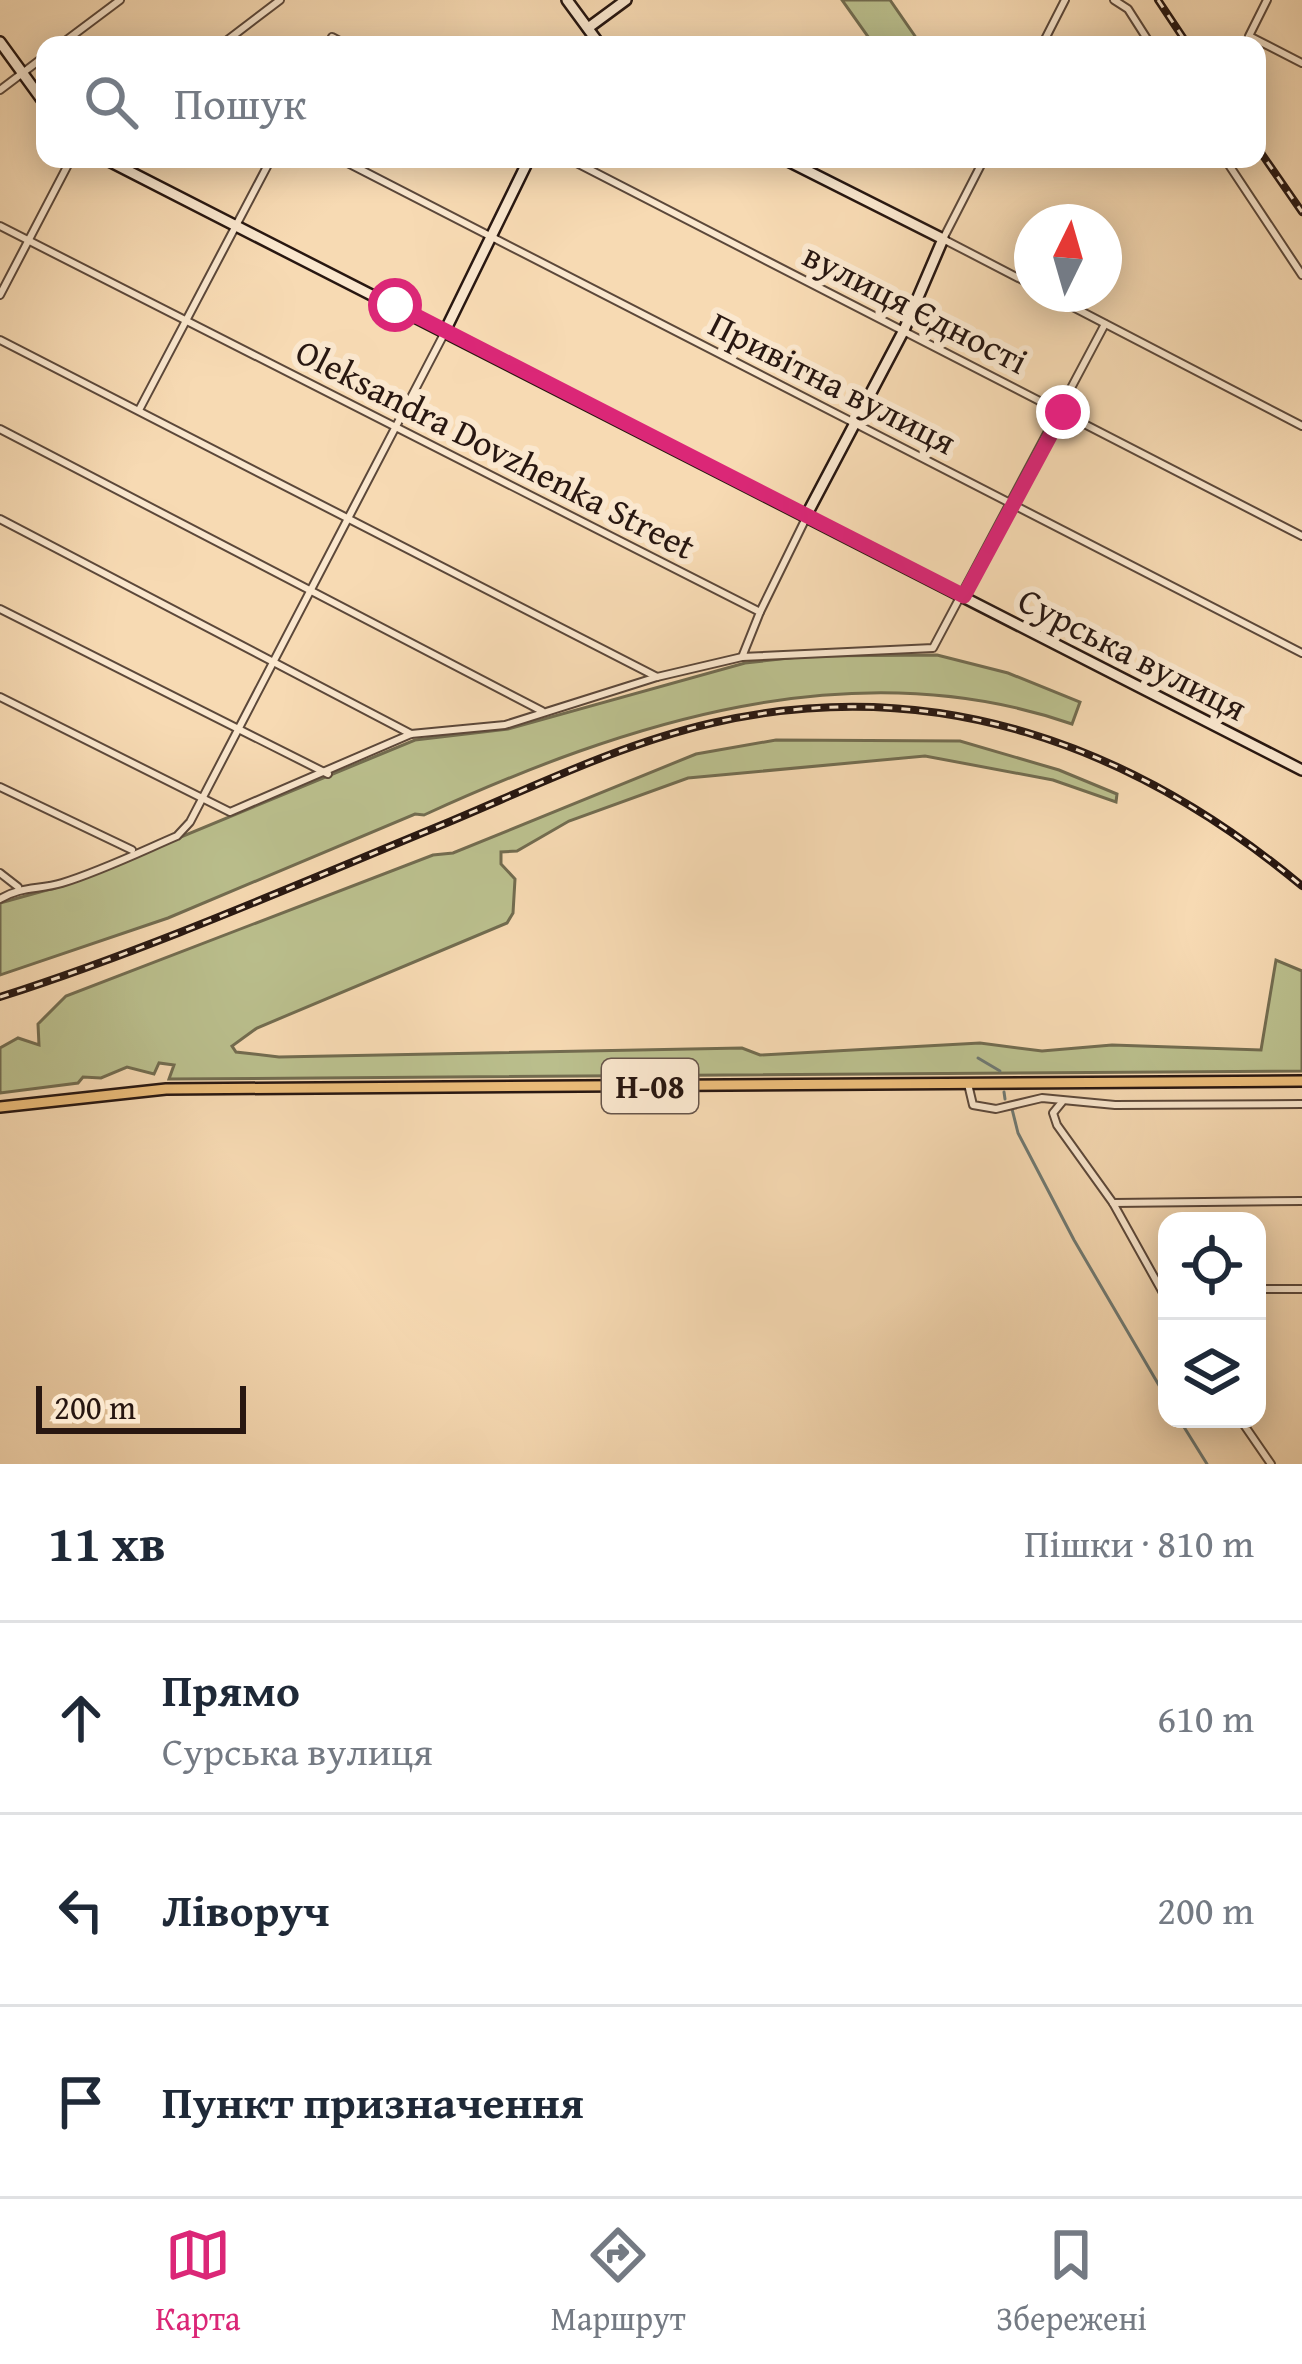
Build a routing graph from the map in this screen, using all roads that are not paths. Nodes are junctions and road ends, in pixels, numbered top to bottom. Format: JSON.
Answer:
{"nodes":[{"id":1,"x":120,"y":0,"type":"edge"},
{"id":2,"x":280,"y":0,"type":"edge"},
{"id":3,"x":566,"y":0,"type":"edge"},
{"id":4,"x":626,"y":0,"type":"edge"},
{"id":5,"x":1065,"y":0,"type":"edge"},
{"id":6,"x":1114,"y":0,"type":"edge"},
{"id":7,"x":1267,"y":0,"type":"edge"},
{"id":8,"x":72,"y":36,"type":"edge"},
{"id":9,"x":233,"y":36,"type":"edge"},
{"id":10,"x":590,"y":36,"type":"edge"},
{"id":11,"x":595,"y":36,"type":"edge"},
{"id":12,"x":1047,"y":36,"type":"edge"},
{"id":13,"x":1145,"y":36,"type":"edge"},
{"id":14,"x":1249,"y":36,"type":"edge"},
{"id":15,"x":0,"y":42,"type":"edge"},
{"id":16,"x":1266,"y":45,"type":"edge"},
{"id":17,"x":36,"y":63,"type":"edge"},
{"id":18,"x":1302,"y":63,"type":"edge"},
{"id":19,"x":22,"y":73,"type":"junction"},
{"id":20,"x":0,"y":90,"type":"edge"},
{"id":21,"x":36,"y":92,"type":"edge"},
{"id":22,"x":66,"y":168,"type":"edge"},
{"id":23,"x":123,"y":168,"type":"edge"},
{"id":24,"x":266,"y":168,"type":"edge"},
{"id":25,"x":357,"y":168,"type":"edge"},
{"id":26,"x":524,"y":168,"type":"edge"},
{"id":27,"x":587,"y":168,"type":"edge"},
{"id":28,"x":802,"y":168,"type":"edge"},
{"id":29,"x":979,"y":168,"type":"edge"},
{"id":30,"x":1232,"y":168,"type":"edge"},
{"id":31,"x":236,"y":224,"type":"junction"},
{"id":32,"x":0,"y":226,"type":"edge"},
{"id":33,"x":490,"y":237,"type":"junction"},
{"id":34,"x":943,"y":238,"type":"junction"},
{"id":35,"x":27,"y":241,"type":"junction"},
{"id":36,"x":1014,"y":275,"type":"edge"},
{"id":37,"x":1302,"y":275,"type":"edge"},
{"id":38,"x":0,"y":295,"type":"edge"},
{"id":39,"x":1083,"y":312,"type":"edge"},
{"id":40,"x":187,"y":322,"type":"junction"},
{"id":41,"x":1106,"y":324,"type":"junction"},
{"id":42,"x":904,"y":330,"type":"junction"},
{"id":43,"x":446,"y":331,"type":"junction"},
{"id":44,"x":0,"y":340,"type":"edge"},
{"id":45,"x":139,"y":410,"type":"junction"},
{"id":46,"x":1063,"y":412,"type":"junction"},
{"id":47,"x":854,"y":423,"type":"junction"},
{"id":48,"x":396,"y":425,"type":"junction"},
{"id":49,"x":1302,"y":426,"type":"edge"},
{"id":50,"x":0,"y":429,"type":"edge"},
{"id":51,"x":1015,"y":503,"type":"junction"},
{"id":52,"x":806,"y":516,"type":"junction"},
{"id":53,"x":347,"y":517,"type":"junction"},
{"id":54,"x":0,"y":519,"type":"edge"},
{"id":55,"x":1302,"y":536,"type":"edge"},
{"id":56,"x":310,"y":591,"type":"junction"},
{"id":57,"x":964,"y":596,"type":"junction"},
{"id":58,"x":0,"y":609,"type":"edge"},
{"id":59,"x":760,"y":612,"type":"junction"},
{"id":60,"x":1302,"y":653,"type":"edge"},
{"id":61,"x":742,"y":658,"type":"junction"},
{"id":62,"x":276,"y":659,"type":"junction"},
{"id":63,"x":657,"y":676,"type":"junction"},
{"id":64,"x":0,"y":697,"type":"edge"},
{"id":65,"x":542,"y":711,"type":"junction"},
{"id":66,"x":238,"y":729,"type":"junction"},
{"id":67,"x":411,"y":734,"type":"junction"},
{"id":68,"x":1302,"y":770,"type":"edge"},
{"id":69,"x":328,"y":774,"type":"junction"},
{"id":70,"x":0,"y":787,"type":"edge"},
{"id":71,"x":203,"y":799,"type":"junction"},
{"id":72,"x":134,"y":851,"type":"junction"},
{"id":73,"x":0,"y":874,"type":"edge"},
{"id":74,"x":18,"y":887,"type":"junction"},
{"id":75,"x":0,"y":899,"type":"edge"},
{"id":76,"x":1302,"y":1081,"type":"edge"},
{"id":77,"x":968,"y":1084,"type":"junction"},
{"id":78,"x":1062,"y":1102,"type":"junction"},
{"id":79,"x":1302,"y":1104,"type":"edge"},
{"id":80,"x":0,"y":1107,"type":"edge"},
{"id":81,"x":1302,"y":1201,"type":"edge"},
{"id":82,"x":1113,"y":1203,"type":"junction"},
{"id":83,"x":1158,"y":1280,"type":"edge"},
{"id":84,"x":1266,"y":1289,"type":"edge"},
{"id":85,"x":1302,"y":1289,"type":"edge"},
{"id":86,"x":1246,"y":1428,"type":"edge"},
{"id":87,"x":1271,"y":1464,"type":"edge"}],
"edges":[{"from":1,"to":8,"type":"street"},
{"from":2,"to":9,"type":"street"},
{"from":3,"to":10,"type":"street"},
{"from":4,"to":11,"type":"street"},
{"from":5,"to":12,"type":"street"},
{"from":6,"to":13,"type":"street"},
{"from":7,"to":14,"type":"street"},
{"from":15,"to":19,"type":"street"},
{"from":16,"to":18,"type":"street"},
{"from":17,"to":19,"type":"street"},
{"from":19,"to":20,"type":"street"},
{"from":19,"to":21,"type":"street"},
{"from":22,"to":35,"type":"street"},
{"from":23,"to":31,"type":"street","name":"Сурська вулиця"},
{"from":24,"to":31,"type":"street"},
{"from":25,"to":33,"type":"street","name":"Привітна вулиця"},
{"from":26,"to":33,"type":"street"},
{"from":27,"to":42,"type":"street","name":"вулиця Єдності"},
{"from":28,"to":34,"type":"street"},
{"from":29,"to":34,"type":"street"},
{"from":30,"to":37,"type":"street"},
{"from":31,"to":40,"type":"street"},
{"from":31,"to":43,"type":"street","name":"Сурська вулиця"},
{"from":32,"to":35,"type":"street","name":"Oleksandra Dovzhenka Street"},
{"from":33,"to":43,"type":"street"},
{"from":33,"to":47,"type":"street","name":"Привітна вулиця"},
{"from":34,"to":36,"type":"street"},
{"from":34,"to":42,"type":"street"},
{"from":35,"to":38,"type":"street"},
{"from":35,"to":40,"type":"street","name":"Oleksandra Dovzhenka Street"},
{"from":39,"to":41,"type":"street"},
{"from":40,"to":45,"type":"street"},
{"from":40,"to":48,"type":"street","name":"Oleksandra Dovzhenka Street"},
{"from":41,"to":46,"type":"street"},
{"from":41,"to":49,"type":"street"},
{"from":42,"to":46,"type":"street","name":"вулиця Єдності"},
{"from":42,"to":47,"type":"street"},
{"from":43,"to":48,"type":"street"},
{"from":43,"to":52,"type":"street","name":"Сурська вулиця"},
{"from":44,"to":45,"type":"street"},
{"from":45,"to":53,"type":"street"},
{"from":46,"to":51,"type":"street"},
{"from":46,"to":55,"type":"street","name":"вулиця Єдності"},
{"from":47,"to":51,"type":"street","name":"Привітна вулиця"},
{"from":47,"to":52,"type":"street"},
{"from":48,"to":53,"type":"street"},
{"from":48,"to":59,"type":"street","name":"Oleksandra Dovzhenka Street"},
{"from":50,"to":56,"type":"street"},
{"from":51,"to":57,"type":"street"},
{"from":51,"to":60,"type":"street","name":"Привітна вулиця"},
{"from":52,"to":57,"type":"street","name":"Сурська вулиця"},
{"from":52,"to":59,"type":"street"},
{"from":53,"to":56,"type":"street"},
{"from":53,"to":63,"type":"street"},
{"from":54,"to":62,"type":"street"},
{"from":56,"to":62,"type":"street"},
{"from":56,"to":65,"type":"street"},
{"from":57,"to":61,"type":"street"},
{"from":57,"to":68,"type":"street","name":"Сурська вулиця"},
{"from":58,"to":66,"type":"street"},
{"from":59,"to":61,"type":"street"},
{"from":61,"to":63,"type":"street"},
{"from":62,"to":66,"type":"street"},
{"from":62,"to":67,"type":"street"},
{"from":63,"to":65,"type":"street"},
{"from":64,"to":71,"type":"street"},
{"from":65,"to":67,"type":"street"},
{"from":66,"to":69,"type":"street"},
{"from":66,"to":71,"type":"street"},
{"from":67,"to":69,"type":"street"},
{"from":69,"to":71,"type":"street"},
{"from":70,"to":72,"type":"street"},
{"from":71,"to":72,"type":"street"},
{"from":72,"to":74,"type":"street"},
{"from":73,"to":74,"type":"street"},
{"from":74,"to":75,"type":"street"},
{"from":76,"to":77,"type":"main road","number":"Н-08"},
{"from":77,"to":78,"type":"street"},
{"from":77,"to":80,"type":"main road","number":"Н-08"},
{"from":78,"to":79,"type":"street"},
{"from":78,"to":82,"type":"street"},
{"from":81,"to":82,"type":"street"},
{"from":82,"to":83,"type":"street"},
{"from":84,"to":85,"type":"street"},
{"from":86,"to":87,"type":"street"}]}
